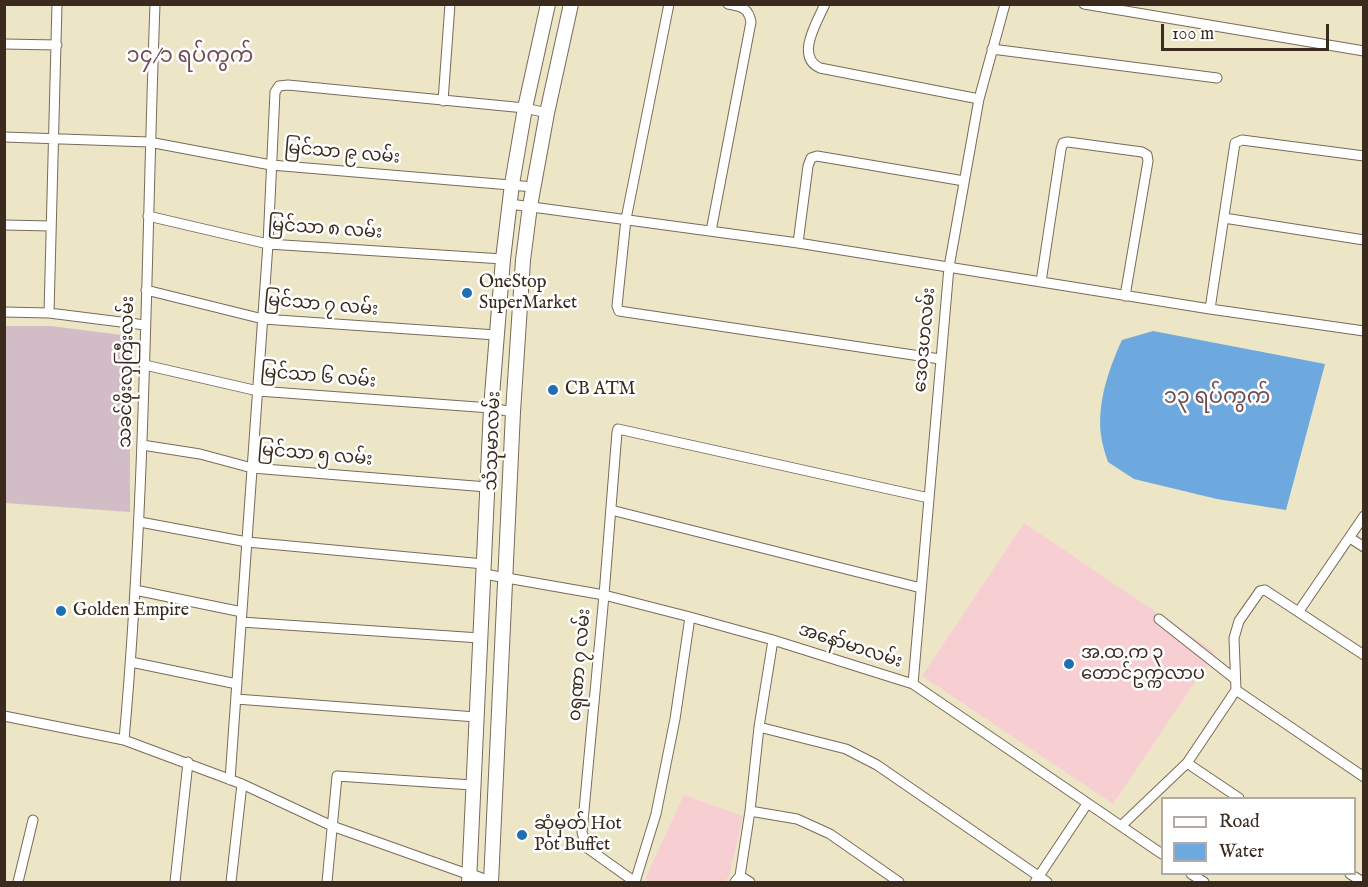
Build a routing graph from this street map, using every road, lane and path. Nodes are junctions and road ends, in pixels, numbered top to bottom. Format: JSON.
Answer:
{"nodes":[{"id":1,"x":57,"y":4,"type":"edge"},
{"id":2,"x":155,"y":4,"type":"edge"},
{"id":3,"x":450,"y":4,"type":"edge"},
{"id":4,"x":548,"y":4,"type":"edge"},
{"id":5,"x":571,"y":4,"type":"edge"},
{"id":6,"x":669,"y":4,"type":"edge"},
{"id":7,"x":728,"y":4,"type":"edge"},
{"id":8,"x":825,"y":4,"type":"edge"},
{"id":9,"x":1005,"y":4,"type":"edge"},
{"id":10,"x":1084,"y":4,"type":"edge"},
{"id":11,"x":4,"y":44,"type":"edge"},
{"id":12,"x":57,"y":45,"type":"junction"},
{"id":13,"x":992,"y":49,"type":"junction"},
{"id":14,"x":1364,"y":51,"type":"edge"},
{"id":15,"x":1217,"y":78,"type":"dead end"},
{"id":16,"x":979,"y":99,"type":"junction"},
{"id":17,"x":444,"y":101,"type":"junction"},
{"id":18,"x":525,"y":108,"type":"junction"},
{"id":19,"x":547,"y":113,"type":"junction"},
{"id":20,"x":4,"y":137,"type":"edge"},
{"id":21,"x":54,"y":139,"type":"junction"},
{"id":22,"x":149,"y":142,"type":"junction"},
{"id":23,"x":1364,"y":156,"type":"edge"},
{"id":24,"x":271,"y":165,"type":"junction"},
{"id":25,"x":964,"y":181,"type":"junction"},
{"id":26,"x":512,"y":184,"type":"junction"},
{"id":27,"x":534,"y":187,"type":"junction"},
{"id":28,"x":510,"y":204,"type":"junction"},
{"id":29,"x":530,"y":206,"type":"junction"},
{"id":30,"x":148,"y":216,"type":"junction"},
{"id":31,"x":1224,"y":218,"type":"junction"},
{"id":32,"x":626,"y":219,"type":"junction"},
{"id":33,"x":4,"y":225,"type":"edge"},
{"id":34,"x":51,"y":226,"type":"junction"},
{"id":35,"x":711,"y":231,"type":"junction"},
{"id":36,"x":1364,"y":240,"type":"edge"},
{"id":37,"x":798,"y":243,"type":"junction"},
{"id":38,"x":268,"y":244,"type":"junction"},
{"id":39,"x":503,"y":259,"type":"junction"},
{"id":40,"x":949,"y":267,"type":"junction"},
{"id":41,"x":1041,"y":282,"type":"junction"},
{"id":42,"x":146,"y":290,"type":"junction"},
{"id":43,"x":1125,"y":296,"type":"junction"},
{"id":44,"x":1210,"y":309,"type":"junction"},
{"id":45,"x":4,"y":312,"type":"edge"},
{"id":46,"x":49,"y":313,"type":"junction"},
{"id":47,"x":263,"y":319,"type":"junction"},
{"id":48,"x":145,"y":325,"type":"junction"},
{"id":49,"x":1364,"y":331,"type":"edge"},
{"id":50,"x":496,"y":335,"type":"junction"},
{"id":51,"x":940,"y":359,"type":"junction"},
{"id":52,"x":145,"y":365,"type":"junction"},
{"id":53,"x":258,"y":391,"type":"junction"},
{"id":54,"x":491,"y":408,"type":"junction"},
{"id":55,"x":513,"y":412,"type":"junction"},
{"id":56,"x":142,"y":445,"type":"junction"},
{"id":57,"x":252,"y":468,"type":"junction"},
{"id":58,"x":487,"y":487,"type":"junction"},
{"id":59,"x":929,"y":498,"type":"junction"},
{"id":60,"x":611,"y":510,"type":"junction"},
{"id":61,"x":1364,"y":516,"type":"edge"},
{"id":62,"x":140,"y":522,"type":"junction"},
{"id":63,"x":1350,"y":538,"type":"junction"},
{"id":64,"x":247,"y":542,"type":"junction"},
{"id":65,"x":1364,"y":547,"type":"edge"},
{"id":66,"x":484,"y":569,"type":"junction"},
{"id":67,"x":507,"y":578,"type":"junction"},
{"id":68,"x":921,"y":588,"type":"junction"},
{"id":69,"x":135,"y":590,"type":"junction"},
{"id":70,"x":604,"y":595,"type":"junction"},
{"id":71,"x":1299,"y":611,"type":"junction"},
{"id":72,"x":242,"y":617,"type":"junction"},
{"id":73,"x":690,"y":617,"type":"junction"},
{"id":74,"x":1160,"y":619,"type":"dead end"},
{"id":75,"x":480,"y":638,"type":"junction"},
{"id":76,"x":773,"y":640,"type":"junction"},
{"id":77,"x":1364,"y":655,"type":"edge"},
{"id":78,"x":131,"y":662,"type":"junction"},
{"id":79,"x":1235,"y":679,"type":"junction"},
{"id":80,"x":237,"y":684,"type":"junction"},
{"id":81,"x":914,"y":684,"type":"junction"},
{"id":82,"x":1236,"y":690,"type":"junction"},
{"id":83,"x":236,"y":699,"type":"junction"},
{"id":84,"x":500,"y":710,"type":"junction"},
{"id":85,"x":477,"y":712,"type":"junction"},
{"id":86,"x":4,"y":716,"type":"edge"},
{"id":87,"x":759,"y":728,"type":"junction"},
{"id":88,"x":124,"y":740,"type":"junction"},
{"id":89,"x":188,"y":762,"type":"junction"},
{"id":90,"x":1187,"y":763,"type":"junction"},
{"id":91,"x":1364,"y":777,"type":"edge"},
{"id":92,"x":230,"y":780,"type":"junction"},
{"id":93,"x":242,"y":784,"type":"junction"},
{"id":94,"x":472,"y":785,"type":"junction"},
{"id":95,"x":1238,"y":797,"type":"edge"},
{"id":96,"x":1088,"y":804,"type":"junction"},
{"id":97,"x":750,"y":811,"type":"junction"},
{"id":98,"x":33,"y":820,"type":"dead end"},
{"id":99,"x":332,"y":826,"type":"junction"},
{"id":100,"x":1121,"y":826,"type":"junction"},
{"id":101,"x":1161,"y":853,"type":"edge"},
{"id":102,"x":470,"y":879,"type":"edge"},
{"id":103,"x":737,"y":879,"type":"edge"},
{"id":104,"x":1040,"y":881,"type":"edge"},
{"id":105,"x":18,"y":882,"type":"edge"},
{"id":106,"x":175,"y":882,"type":"edge"},
{"id":107,"x":231,"y":882,"type":"edge"},
{"id":108,"x":327,"y":882,"type":"edge"},
{"id":109,"x":490,"y":882,"type":"edge"},
{"id":110,"x":635,"y":882,"type":"edge"},
{"id":111,"x":750,"y":882,"type":"edge"},
{"id":112,"x":899,"y":882,"type":"edge"}],
"edges":[{"from":1,"to":12,"type":"street"},
{"from":2,"to":22,"type":"street","name":"သခင်ဖိုးလှကြီးလမ်း"},
{"from":3,"to":17,"type":"street"},
{"from":4,"to":18,"type":"main road","name":"သံသုမာလမ်း"},
{"from":5,"to":19,"type":"main road","name":"သံသုမာလမ်း"},
{"from":6,"to":32,"type":"street"},
{"from":7,"to":35,"type":"street"},
{"from":8,"to":16,"type":"street"},
{"from":9,"to":13,"type":"street","name":"ဒေဝဒဟလမ်း"},
{"from":10,"to":14,"type":"street"},
{"from":11,"to":12,"type":"street"},
{"from":12,"to":21,"type":"street"},
{"from":13,"to":15,"type":"street"},
{"from":13,"to":16,"type":"street","name":"ဒေဝဒဟလမ်း"},
{"from":16,"to":25,"type":"street","name":"ဒေဝဒဟလမ်း"},
{"from":17,"to":18,"type":"street"},
{"from":17,"to":24,"type":"street"},
{"from":18,"to":19,"type":"street"},
{"from":18,"to":26,"type":"main road","name":"သံသုမာလမ်း"},
{"from":19,"to":27,"type":"main road","name":"သံသုမာလမ်း"},
{"from":20,"to":21,"type":"street","name":"မြင်သာ ၉ လမ်း"},
{"from":21,"to":22,"type":"street","name":"မြင်သာ ၉ လမ်း"},
{"from":21,"to":34,"type":"street"},
{"from":22,"to":24,"type":"street","name":"မြင်သာ ၉ လမ်း"},
{"from":22,"to":30,"type":"street","name":"သခင်ဖိုးလှကြီးလမ်း"},
{"from":23,"to":31,"type":"street"},
{"from":24,"to":26,"type":"street","name":"မြင်သာ ၉ လမ်း"},
{"from":24,"to":38,"type":"street"},
{"from":25,"to":37,"type":"street"},
{"from":25,"to":40,"type":"street","name":"ဒေဝဒဟလမ်း"},
{"from":26,"to":27,"type":"street","name":"မြင်သာ ၉ လမ်း"},
{"from":26,"to":28,"type":"main road","name":"သံသုမာလမ်း"},
{"from":27,"to":29,"type":"main road","name":"သံသုမာလမ်း"},
{"from":28,"to":29,"type":"street"},
{"from":28,"to":39,"type":"main road","name":"သံသုမာလမ်း"},
{"from":29,"to":32,"type":"street"},
{"from":29,"to":55,"type":"main road","name":"သံသုမာလမ်း"},
{"from":30,"to":38,"type":"street","name":"မြင်သာ ၈ လမ်း"},
{"from":30,"to":42,"type":"street","name":"သခင်ဖိုးလှကြီးလမ်း"},
{"from":31,"to":36,"type":"street"},
{"from":31,"to":44,"type":"street"},
{"from":32,"to":35,"type":"street"},
{"from":32,"to":51,"type":"street"},
{"from":33,"to":34,"type":"street"},
{"from":34,"to":46,"type":"street"},
{"from":35,"to":37,"type":"street"},
{"from":37,"to":40,"type":"street"},
{"from":38,"to":39,"type":"street","name":"မြင်သာ ၈ လမ်း"},
{"from":38,"to":47,"type":"street"},
{"from":39,"to":50,"type":"main road","name":"သံသုမာလမ်း"},
{"from":40,"to":41,"type":"street"},
{"from":40,"to":51,"type":"street","name":"ဒေဝဒဟလမ်း"},
{"from":41,"to":43,"type":"street"},
{"from":41,"to":43,"type":"street"},
{"from":42,"to":47,"type":"street","name":"မြင်သာ ၇ လမ်း"},
{"from":42,"to":48,"type":"street","name":"သခင်ဖိုးလှကြီးလမ်း"},
{"from":43,"to":44,"type":"street"},
{"from":44,"to":49,"type":"street"},
{"from":45,"to":46,"type":"street"},
{"from":46,"to":48,"type":"street"},
{"from":47,"to":50,"type":"street","name":"မြင်သာ ၇ လမ်း"},
{"from":47,"to":53,"type":"street"},
{"from":48,"to":52,"type":"street","name":"သခင်ဖိုးလှကြီးလမ်း"},
{"from":50,"to":54,"type":"main road","name":"သံသုမာလမ်း"},
{"from":51,"to":59,"type":"street","name":"ဒေဝဒဟလမ်း"},
{"from":52,"to":53,"type":"street","name":"မြင်သာ ၆ လမ်း"},
{"from":52,"to":56,"type":"street","name":"သခင်ဖိုးလှကြီးလမ်း"},
{"from":53,"to":54,"type":"street","name":"မြင်သာ ၆ လမ်း"},
{"from":53,"to":57,"type":"street"},
{"from":54,"to":55,"type":"street","name":"မြင်သာ ၆ လမ်း"},
{"from":54,"to":58,"type":"main road","name":"သံသုမာလမ်း"},
{"from":55,"to":67,"type":"main road","name":"သံသုမာလမ်း"},
{"from":56,"to":57,"type":"street","name":"မြင်သာ ၅ လမ်း"},
{"from":56,"to":62,"type":"street","name":"သခင်ဖိုးလှကြီးလမ်း"},
{"from":57,"to":58,"type":"street","name":"မြင်သာ ၅ လမ်း"},
{"from":57,"to":64,"type":"street"},
{"from":58,"to":66,"type":"main road","name":"သံသုမာလမ်း"},
{"from":59,"to":60,"type":"street","name":"၀ရုဏာ ၇ လမ်း"},
{"from":59,"to":68,"type":"street","name":"ဒေဝဒဟလမ်း"},
{"from":60,"to":68,"type":"street"},
{"from":60,"to":70,"type":"street","name":"၀ရုဏာ ၇ လမ်း"},
{"from":61,"to":63,"type":"street"},
{"from":62,"to":64,"type":"street","name":"အနော်မာလမ်း"},
{"from":62,"to":69,"type":"street","name":"သခင်ဖိုးလှကြီးလမ်း"},
{"from":63,"to":65,"type":"street"},
{"from":63,"to":71,"type":"street"},
{"from":64,"to":66,"type":"street","name":"အနော်မာလမ်း"},
{"from":64,"to":72,"type":"street"},
{"from":66,"to":67,"type":"street","name":"အနော်မာလမ်း"},
{"from":66,"to":75,"type":"main road","name":"သံသုမာလမ်း"},
{"from":67,"to":70,"type":"street","name":"အနော်မာလမ်း"},
{"from":67,"to":84,"type":"main road","name":"သံသုမာလမ်း"},
{"from":68,"to":81,"type":"street","name":"ဒေဝဒဟလမ်း"},
{"from":69,"to":72,"type":"street"},
{"from":69,"to":78,"type":"street","name":"သခင်ဖိုးလှကြီးလမ်း"},
{"from":70,"to":73,"type":"street","name":"အနော်မာလမ်း"},
{"from":70,"to":110,"type":"street","name":"၀ရုဏာ ၇ လမ်း"},
{"from":71,"to":77,"type":"street"},
{"from":71,"to":79,"type":"street"},
{"from":72,"to":75,"type":"street"},
{"from":72,"to":80,"type":"street"},
{"from":73,"to":76,"type":"street","name":"အနော်မာလမ်း"},
{"from":73,"to":110,"type":"street"},
{"from":74,"to":79,"type":"street"},
{"from":75,"to":85,"type":"main road","name":"သံသုမာလမ်း"},
{"from":76,"to":81,"type":"street","name":"အနော်မာလမ်း"},
{"from":76,"to":87,"type":"street"},
{"from":78,"to":80,"type":"street"},
{"from":78,"to":88,"type":"street","name":"သခင်ဖိုးလှကြီးလမ်း"},
{"from":79,"to":82,"type":"street"},
{"from":80,"to":83,"type":"street"},
{"from":81,"to":96,"type":"street","name":"အနော်မာလမ်း"},
{"from":82,"to":90,"type":"street"},
{"from":82,"to":91,"type":"street"},
{"from":83,"to":85,"type":"street"},
{"from":83,"to":92,"type":"street"},
{"from":84,"to":85,"type":"main road"},
{"from":84,"to":109,"type":"main road","name":"သံသုမာလမ်း"},
{"from":85,"to":94,"type":"main road","name":"သံသုမာလမ်း"},
{"from":86,"to":88,"type":"street"},
{"from":87,"to":97,"type":"street"},
{"from":87,"to":104,"type":"street"},
{"from":88,"to":89,"type":"street"},
{"from":89,"to":92,"type":"street"},
{"from":89,"to":106,"type":"street"},
{"from":90,"to":95,"type":"street"},
{"from":90,"to":100,"type":"street"},
{"from":92,"to":93,"type":"street"},
{"from":93,"to":99,"type":"street"},
{"from":93,"to":107,"type":"street"},
{"from":94,"to":99,"type":"street"},
{"from":94,"to":102,"type":"main road","name":"သံသုမာလမ်း"},
{"from":96,"to":100,"type":"street","name":"အနော်မာလမ်း"},
{"from":96,"to":104,"type":"street"},
{"from":97,"to":103,"type":"street"},
{"from":97,"to":112,"type":"street"},
{"from":98,"to":105,"type":"street"},
{"from":99,"to":102,"type":"street"},
{"from":99,"to":108,"type":"street"},
{"from":100,"to":101,"type":"street","name":"အနော်မာလမ်း"},
{"from":102,"to":109,"type":"main road"},
{"from":103,"to":111,"type":"street"}]}
